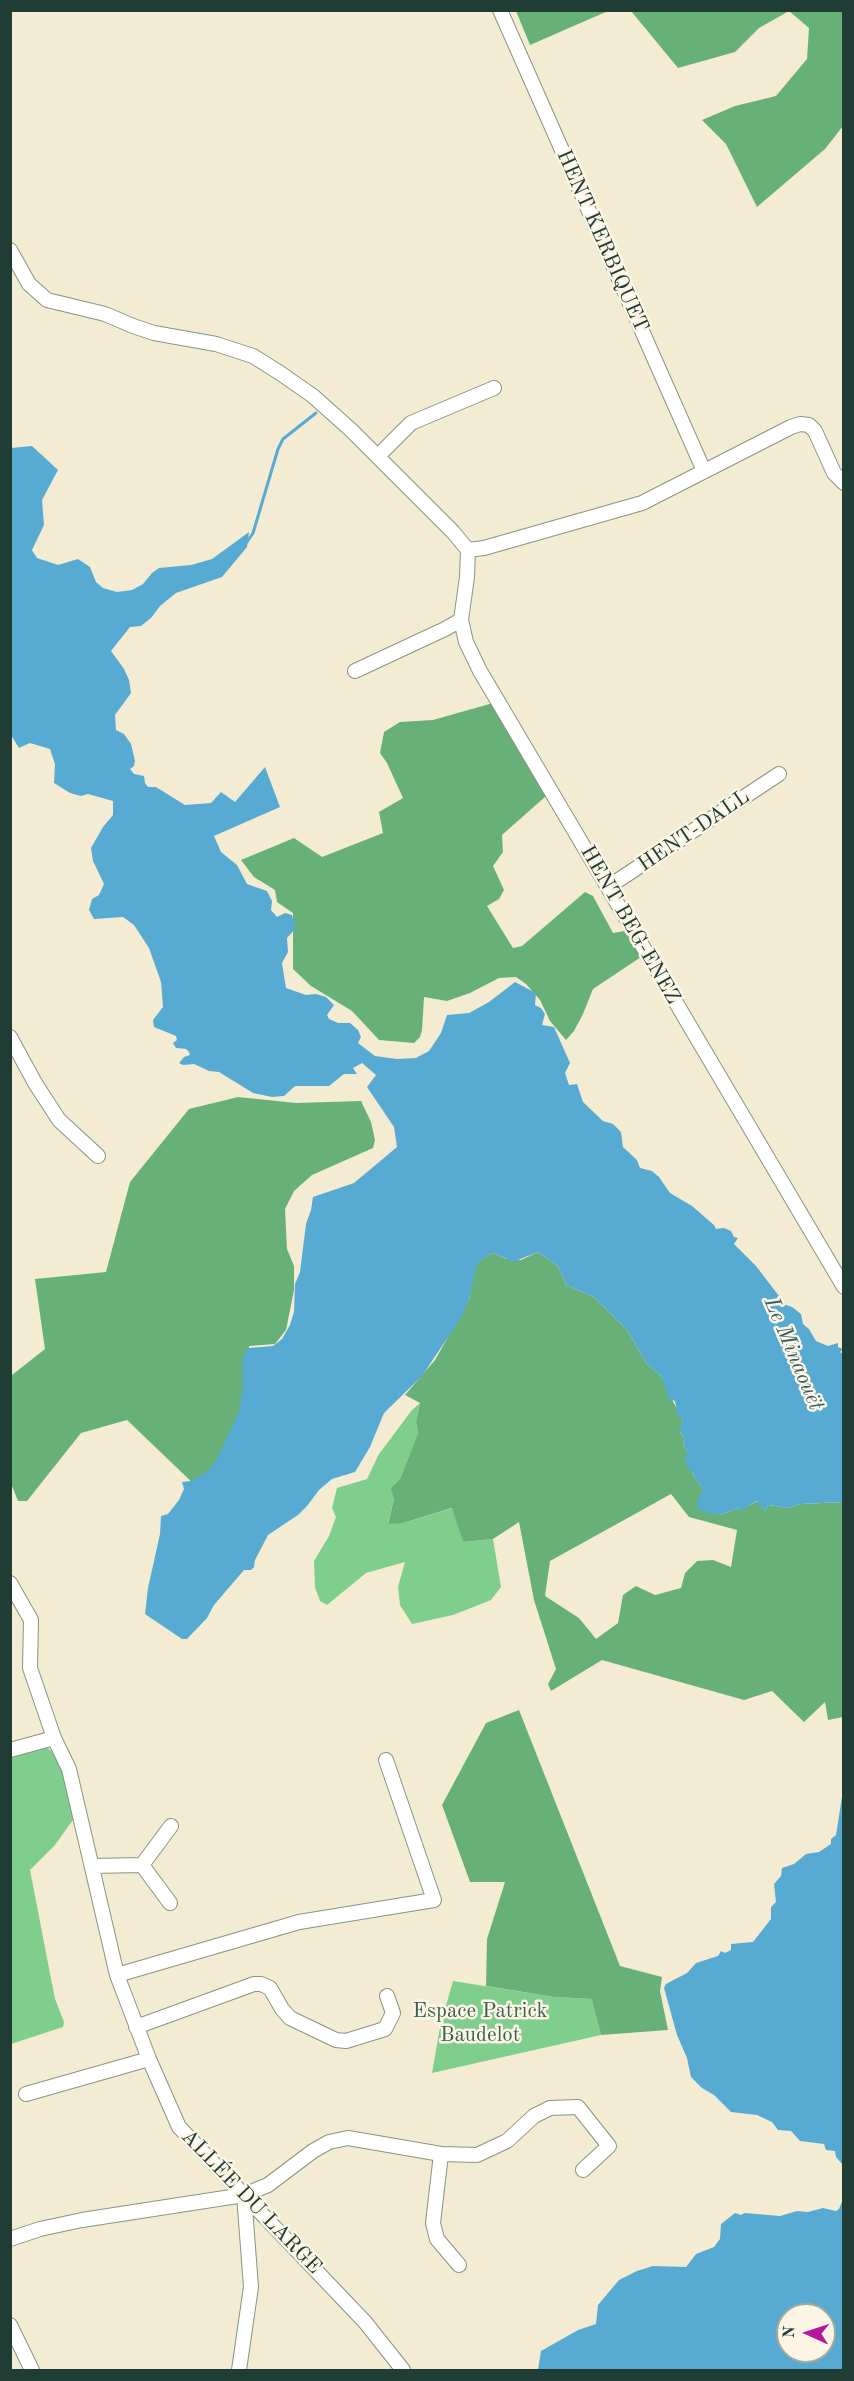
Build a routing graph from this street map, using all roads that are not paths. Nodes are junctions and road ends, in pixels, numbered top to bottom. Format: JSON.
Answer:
{"nodes":[{"id":1,"x":500,"y":10,"type":"edge"},
{"id":2,"x":10,"y":250,"type":"edge"},
{"id":3,"x":494,"y":388,"type":"dead end"},
{"id":4,"x":378,"y":456,"type":"junction"},
{"id":5,"x":704,"y":471,"type":"junction"},
{"id":6,"x":843,"y":483,"type":"edge"},
{"id":7,"x":468,"y":550,"type":"junction"},
{"id":8,"x":461,"y":620,"type":"junction"},
{"id":9,"x":355,"y":670,"type":"dead end"},
{"id":10,"x":779,"y":774,"type":"dead end"},
{"id":11,"x":608,"y":888,"type":"junction"},
{"id":12,"x":10,"y":1037,"type":"edge"},
{"id":13,"x":98,"y":1156,"type":"dead end"},
{"id":14,"x":843,"y":1287,"type":"edge"},
{"id":15,"x":10,"y":1583,"type":"edge"},
{"id":16,"x":54,"y":1738,"type":"junction"},
{"id":17,"x":10,"y":1750,"type":"edge"},
{"id":18,"x":386,"y":1760,"type":"dead end"},
{"id":19,"x":171,"y":1826,"type":"dead end"},
{"id":20,"x":142,"y":1865,"type":"junction"},
{"id":21,"x":92,"y":1866,"type":"junction"},
{"id":22,"x":170,"y":1903,"type":"dead end"},
{"id":23,"x":117,"y":1976,"type":"junction"},
{"id":24,"x":387,"y":1996,"type":"dead end"},
{"id":25,"x":136,"y":2027,"type":"junction"},
{"id":26,"x":149,"y":2059,"type":"junction"},
{"id":27,"x":26,"y":2094,"type":"dead end"},
{"id":28,"x":441,"y":2154,"type":"junction"},
{"id":29,"x":583,"y":2170,"type":"dead end"},
{"id":30,"x":244,"y":2195,"type":"junction"},
{"id":31,"x":10,"y":2239,"type":"edge"},
{"id":32,"x":459,"y":2265,"type":"dead end"},
{"id":33,"x":10,"y":2325,"type":"edge"},
{"id":34,"x":32,"y":2370,"type":"edge"},
{"id":35,"x":239,"y":2370,"type":"edge"},
{"id":36,"x":402,"y":2370,"type":"edge"}],
"edges":[{"from":1,"to":5,"type":"street","name":"HENT KERBIQUET"},
{"from":2,"to":4,"type":"street"},
{"from":3,"to":4,"type":"street"},
{"from":4,"to":7,"type":"street"},
{"from":5,"to":6,"type":"street"},
{"from":5,"to":7,"type":"street"},
{"from":7,"to":8,"type":"street","name":"HENT BEG-ENEZ"},
{"from":8,"to":9,"type":"street"},
{"from":8,"to":11,"type":"street","name":"HENT BEG-ENEZ"},
{"from":10,"to":11,"type":"street","name":"HENT-DALL"},
{"from":11,"to":14,"type":"street","name":"HENT BEG-ENEZ"},
{"from":12,"to":13,"type":"street"},
{"from":15,"to":16,"type":"street","name":"ALLÉE DU LARGE"},
{"from":16,"to":17,"type":"street"},
{"from":16,"to":21,"type":"street","name":"ALLÉE DU LARGE"},
{"from":18,"to":23,"type":"street"},
{"from":19,"to":20,"type":"street"},
{"from":20,"to":21,"type":"street"},
{"from":20,"to":22,"type":"street"},
{"from":21,"to":23,"type":"street","name":"ALLÉE DU LARGE"},
{"from":23,"to":25,"type":"street","name":"ALLÉE DU LARGE"},
{"from":24,"to":25,"type":"street"},
{"from":25,"to":26,"type":"street","name":"ALLÉE DU LARGE"},
{"from":26,"to":27,"type":"street"},
{"from":26,"to":30,"type":"street","name":"ALLÉE DU LARGE"},
{"from":28,"to":29,"type":"street"},
{"from":28,"to":30,"type":"street"},
{"from":28,"to":32,"type":"street"},
{"from":30,"to":31,"type":"street"},
{"from":30,"to":35,"type":"street"},
{"from":30,"to":36,"type":"street","name":"ALLÉE DU LARGE"},
{"from":33,"to":34,"type":"street"}]}
